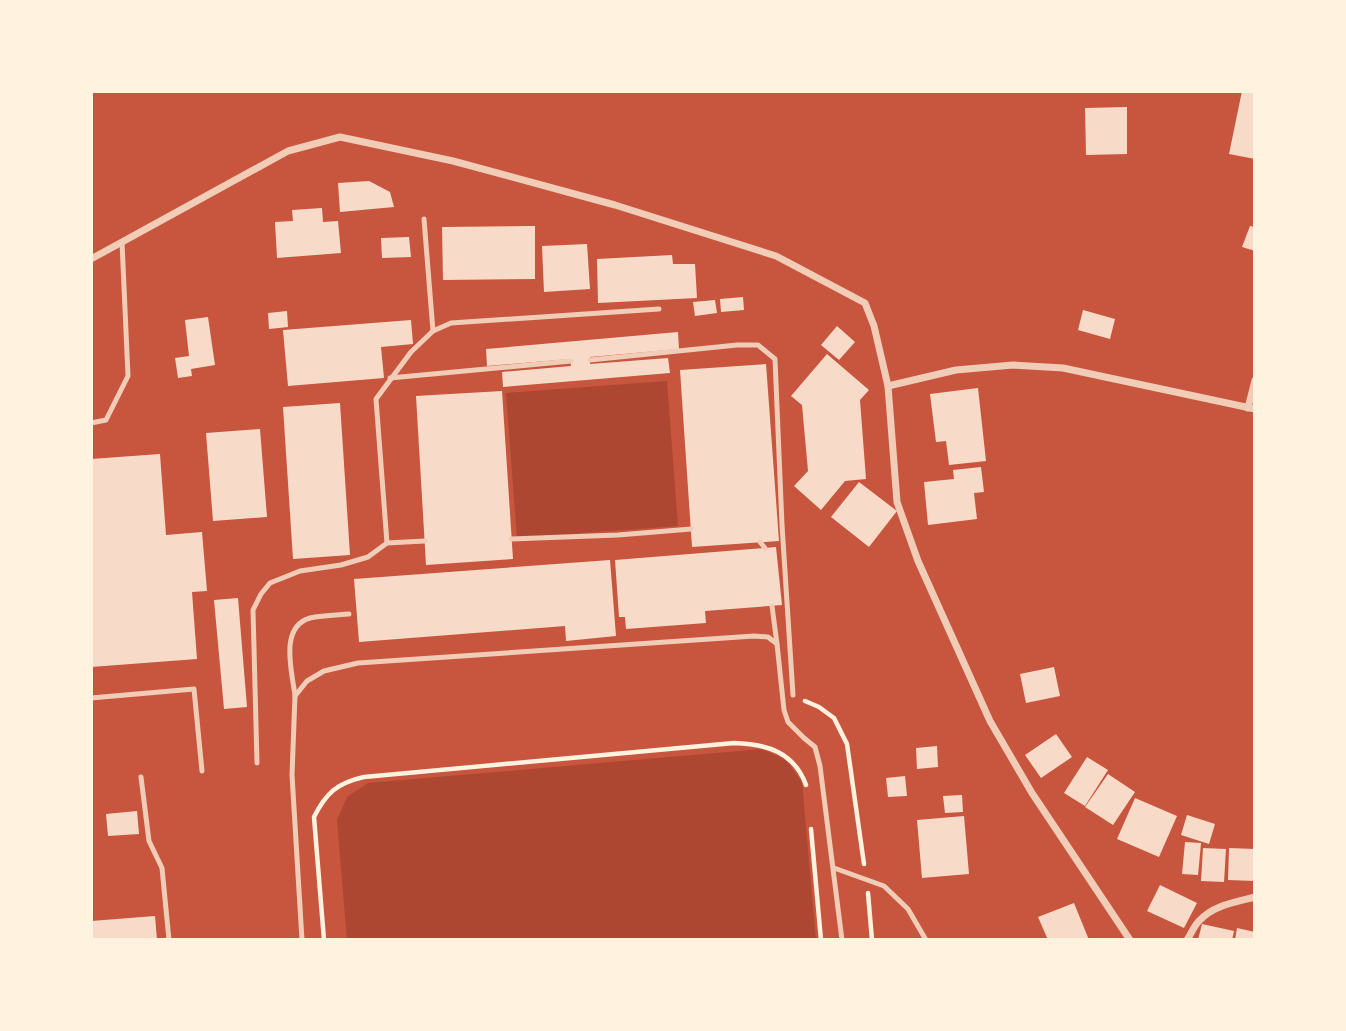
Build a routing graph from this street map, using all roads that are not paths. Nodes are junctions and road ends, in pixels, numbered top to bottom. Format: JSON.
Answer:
{"nodes":[{"id":1,"x":424,"y":219,"type":"dead end"},
{"id":2,"x":122,"y":242,"type":"junction"},
{"id":3,"x":91,"y":258,"type":"edge"},
{"id":4,"x":659,"y":309,"type":"dead end"},
{"id":5,"x":433,"y":331,"type":"junction"},
{"id":6,"x":590,"y":359,"type":"dead end"},
{"id":7,"x":571,"y":361,"type":"dead end"},
{"id":8,"x":390,"y":378,"type":"junction"},
{"id":9,"x":1255,"y":380,"type":"edge"},
{"id":10,"x":888,"y":386,"type":"junction"},
{"id":11,"x":1252,"y":408,"type":"edge"},
{"id":12,"x":91,"y":424,"type":"edge"},
{"id":13,"x":691,"y":529,"type":"dead end"},
{"id":14,"x":512,"y":539,"type":"dead end"},
{"id":15,"x":425,"y":541,"type":"dead end"},
{"id":16,"x":760,"y":542,"type":"dead end"},
{"id":17,"x":387,"y":543,"type":"junction"},
{"id":18,"x":765,"y":548,"type":"dead end"},
{"id":19,"x":772,"y":606,"type":"dead end"},
{"id":20,"x":349,"y":614,"type":"dead end"},
{"id":21,"x":777,"y":644,"type":"junction"},
{"id":22,"x":793,"y":695,"type":"road end"},
{"id":23,"x":295,"y":696,"type":"junction"},
{"id":24,"x":91,"y":698,"type":"edge"},
{"id":25,"x":257,"y":763,"type":"dead end"},
{"id":26,"x":202,"y":771,"type":"dead end"},
{"id":27,"x":141,"y":777,"type":"dead end"},
{"id":28,"x":834,"y":868,"type":"junction"},
{"id":29,"x":1255,"y":897,"type":"edge"},
{"id":30,"x":169,"y":940,"type":"edge"},
{"id":31,"x":302,"y":940,"type":"edge"},
{"id":32,"x":842,"y":940,"type":"edge"},
{"id":33,"x":926,"y":940,"type":"edge"},
{"id":34,"x":1130,"y":940,"type":"edge"},
{"id":35,"x":1187,"y":940,"type":"edge"}],
"edges":[{"from":1,"to":5,"type":"lane"},
{"from":2,"to":3,"type":"street"},
{"from":2,"to":10,"type":"street"},
{"from":2,"to":12,"type":"lane"},
{"from":4,"to":5,"type":"lane"},
{"from":5,"to":8,"type":"lane"},
{"from":6,"to":22,"type":"lane"},
{"from":7,"to":8,"type":"lane"},
{"from":8,"to":17,"type":"lane"},
{"from":9,"to":11,"type":"street"},
{"from":10,"to":11,"type":"street"},
{"from":10,"to":34,"type":"street"},
{"from":13,"to":14,"type":"lane"},
{"from":15,"to":17,"type":"lane"},
{"from":16,"to":18,"type":"lane"},
{"from":17,"to":25,"type":"lane"},
{"from":19,"to":21,"type":"lane"},
{"from":20,"to":23,"type":"lane"},
{"from":21,"to":23,"type":"lane"},
{"from":21,"to":28,"type":"lane"},
{"from":23,"to":31,"type":"lane"},
{"from":24,"to":26,"type":"lane"},
{"from":27,"to":30,"type":"lane"},
{"from":28,"to":32,"type":"lane"},
{"from":28,"to":33,"type":"lane"},
{"from":29,"to":35,"type":"street"}]}
